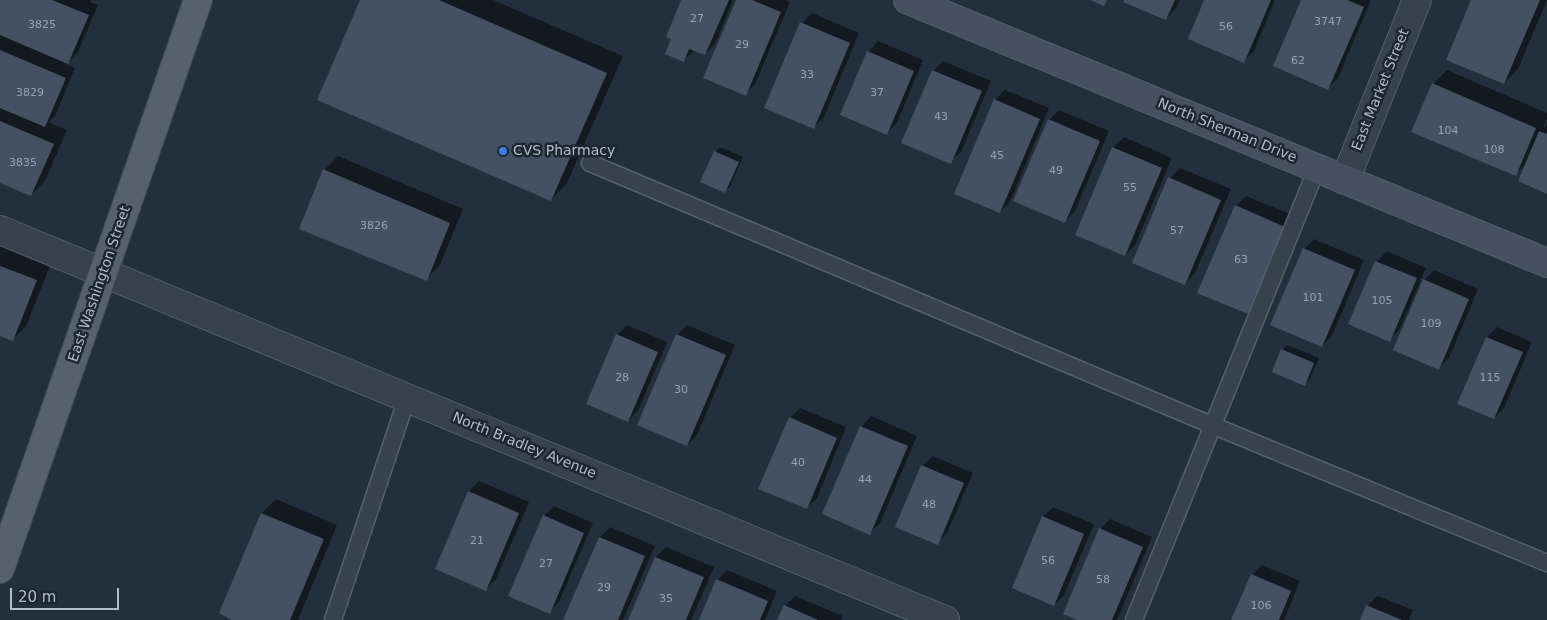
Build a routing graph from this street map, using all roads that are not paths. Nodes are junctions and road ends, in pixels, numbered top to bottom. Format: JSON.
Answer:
{"nodes":[{"id":1,"x":198,"y":0,"type":"edge"},
{"id":2,"x":908,"y":0,"type":"edge"},
{"id":3,"x":1416,"y":0,"type":"edge"},
{"id":4,"x":590,"y":163,"type":"dead end"},
{"id":5,"x":1317,"y":168,"type":"junction"},
{"id":6,"x":1345,"y":180,"type":"junction"},
{"id":7,"x":0,"y":230,"type":"edge"},
{"id":8,"x":1547,"y":263,"type":"edge"},
{"id":9,"x":103,"y":272,"type":"junction"},
{"id":10,"x":407,"y":398,"type":"junction"},
{"id":11,"x":1214,"y":426,"type":"junction"},
{"id":12,"x":1547,"y":563,"type":"edge"},
{"id":13,"x":0,"y":569,"type":"edge"},
{"id":14,"x":333,"y":620,"type":"edge"},
{"id":15,"x":945,"y":620,"type":"edge"},
{"id":16,"x":1134,"y":620,"type":"edge"}],
"edges":[{"from":1,"to":9,"type":"main road","name":"East Washington Street"},
{"from":2,"to":5,"type":"main road","name":"North Sherman Drive"},
{"from":3,"to":6,"type":"street","name":"East Market Street"},
{"from":4,"to":11,"type":"lane"},
{"from":5,"to":6,"type":"main road","name":"North Sherman Drive"},
{"from":5,"to":11,"type":"lane"},
{"from":6,"to":8,"type":"main road","name":"North Sherman Drive"},
{"from":7,"to":9,"type":"street","name":"North Bradley Avenue"},
{"from":9,"to":10,"type":"street","name":"North Bradley Avenue"},
{"from":9,"to":13,"type":"main road","name":"East Washington Street"},
{"from":10,"to":14,"type":"lane"},
{"from":10,"to":15,"type":"street","name":"North Bradley Avenue"},
{"from":11,"to":12,"type":"lane"},
{"from":11,"to":16,"type":"lane"}]}
